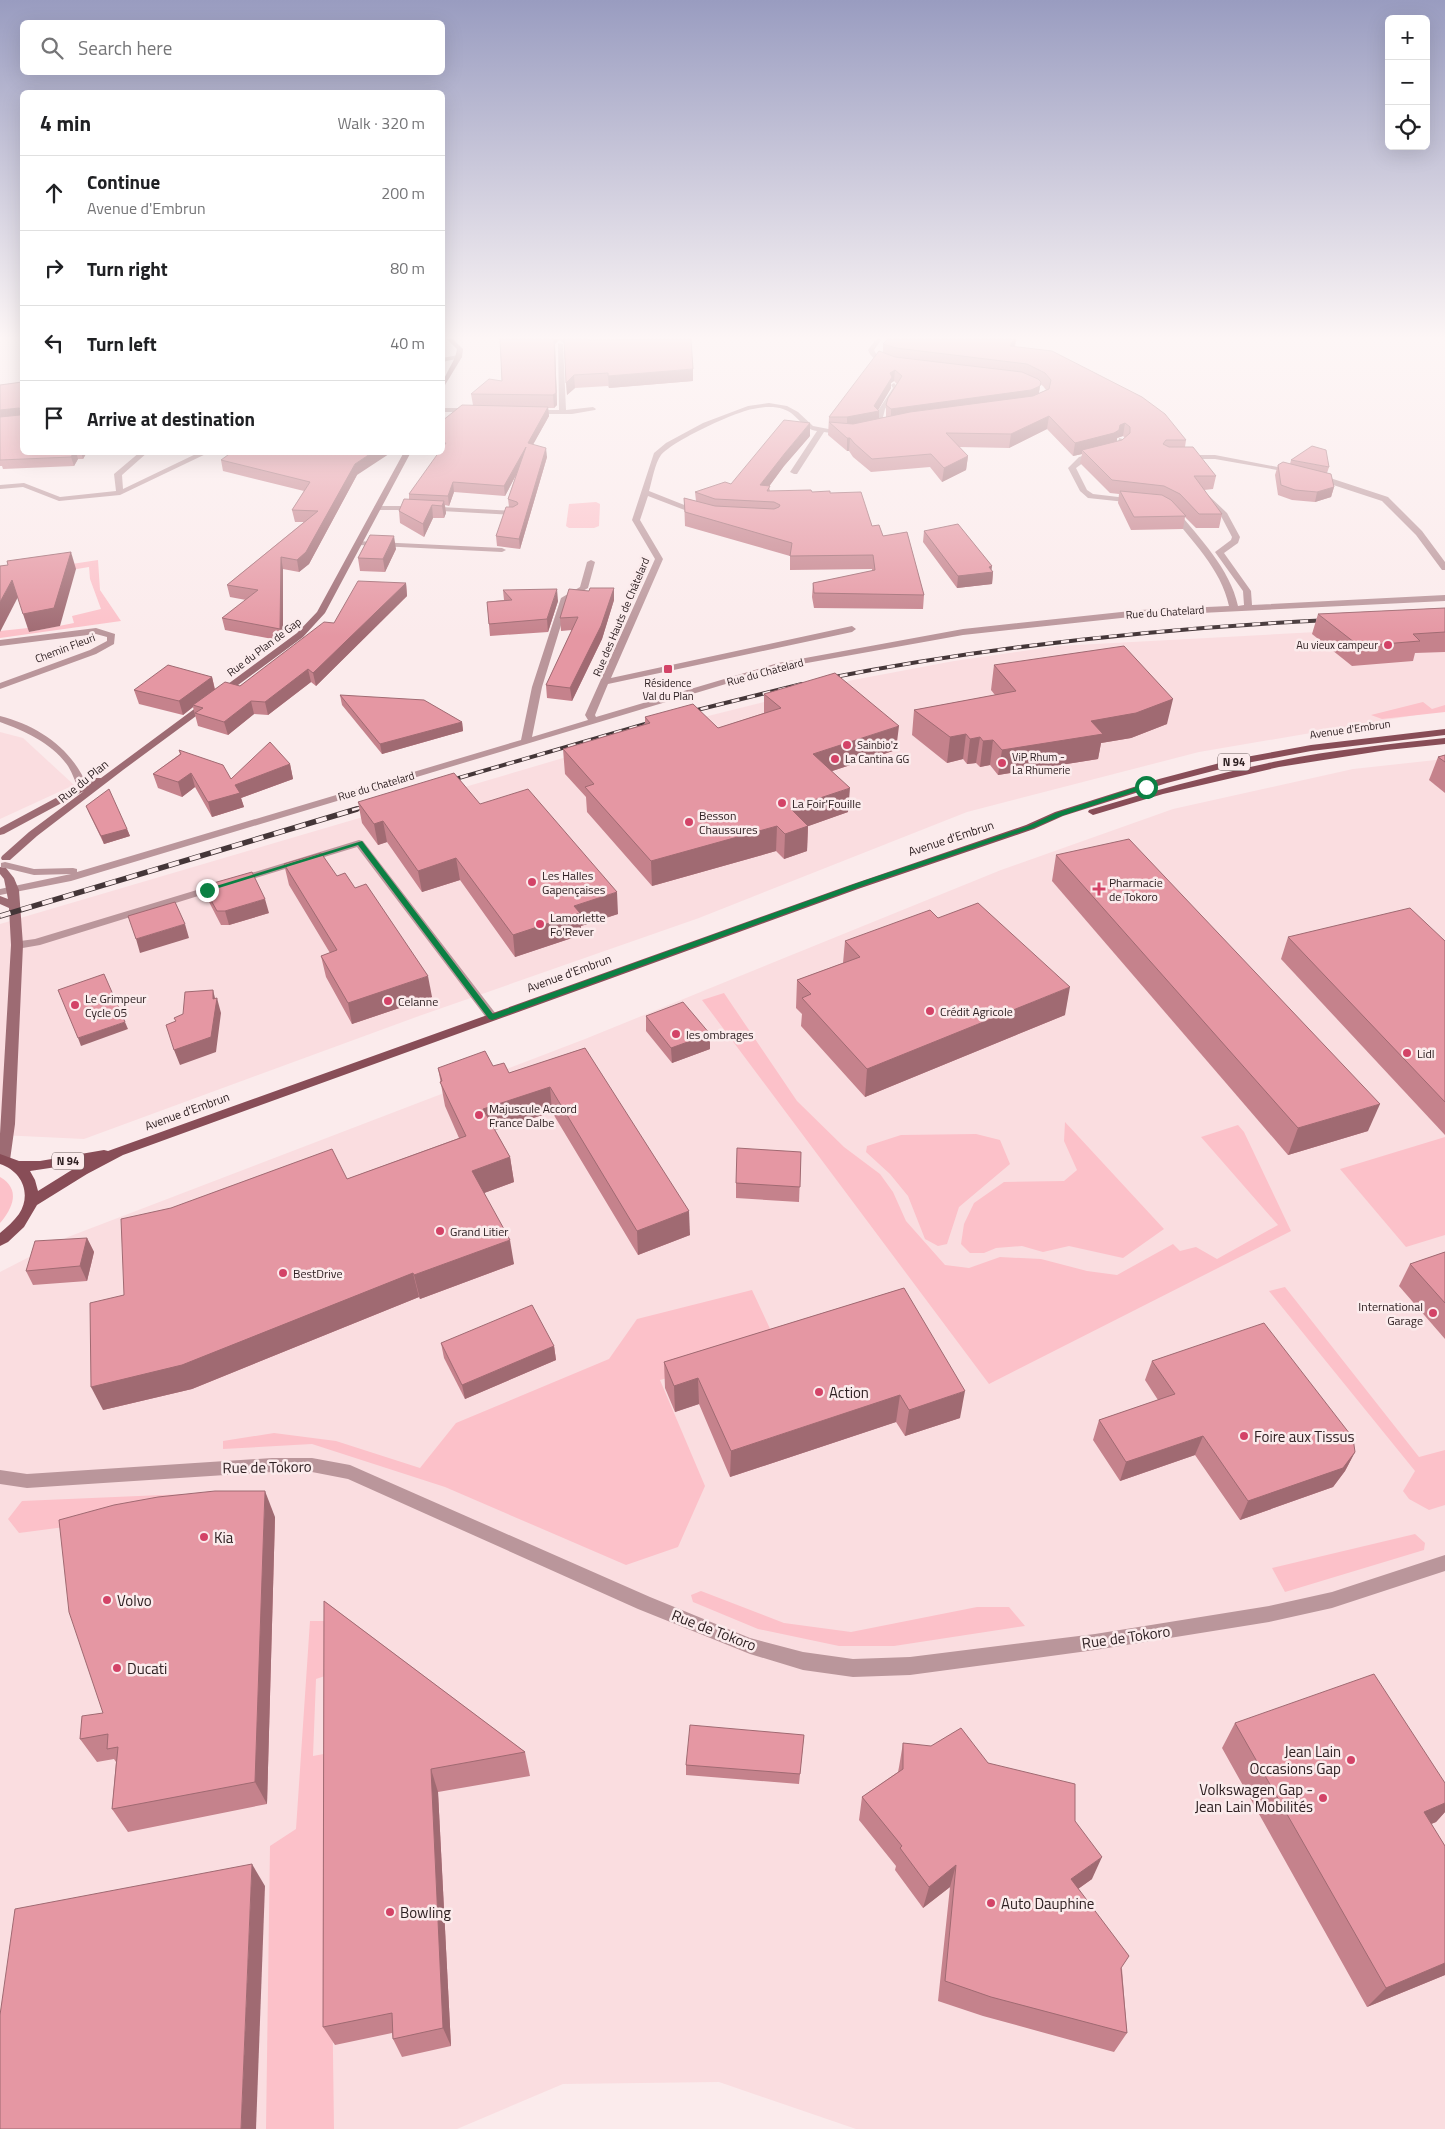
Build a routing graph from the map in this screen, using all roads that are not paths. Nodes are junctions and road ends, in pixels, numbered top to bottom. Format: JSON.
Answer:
{"nodes":[{"id":1,"x":679,"y":438,"type":"edge"},
{"id":2,"x":817,"y":438,"type":"edge"},
{"id":3,"x":1122,"y":440,"type":"edge"},
{"id":4,"x":141,"y":455,"type":"edge"},
{"id":5,"x":200,"y":455,"type":"edge"},
{"id":6,"x":406,"y":455,"type":"edge"},
{"id":7,"x":1174,"y":457,"type":"edge"},
{"id":8,"x":794,"y":472,"type":"dead end"},
{"id":9,"x":1299,"y":472,"type":"edge"},
{"id":10,"x":1308,"y":474,"type":"edge"},
{"id":11,"x":0,"y":487,"type":"edge"},
{"id":12,"x":120,"y":492,"type":"junction"},
{"id":13,"x":644,"y":492,"type":"junction"},
{"id":14,"x":1206,"y":496,"type":"edge"},
{"id":15,"x":1147,"y":502,"type":"edge"},
{"id":16,"x":1167,"y":507,"type":"edge"},
{"id":17,"x":378,"y":508,"type":"junction"},
{"id":18,"x":513,"y":513,"type":"edge"},
{"id":19,"x":705,"y":513,"type":"edge"},
{"id":20,"x":359,"y":543,"type":"junction"},
{"id":21,"x":502,"y":550,"type":"dead end"},
{"id":22,"x":591,"y":562,"type":"dead end"},
{"id":23,"x":1445,"y":568,"type":"edge"},
{"id":24,"x":1445,"y":598,"type":"edge"},
{"id":25,"x":1248,"y":606,"type":"junction"},
{"id":26,"x":1234,"y":607,"type":"junction"},
{"id":27,"x":852,"y":629,"type":"dead end"},
{"id":28,"x":0,"y":643,"type":"edge"},
{"id":29,"x":605,"y":682,"type":"junction"},
{"id":30,"x":0,"y":686,"type":"edge"},
{"id":31,"x":0,"y":719,"type":"edge"},
{"id":32,"x":593,"y":721,"type":"junction"},
{"id":33,"x":1445,"y":732,"type":"edge"},
{"id":34,"x":526,"y":741,"type":"junction"},
{"id":35,"x":1445,"y":741,"type":"edge"},
{"id":36,"x":119,"y":768,"type":"junction"},
{"id":37,"x":83,"y":788,"type":"junction"},
{"id":38,"x":1030,"y":827,"type":"junction"},
{"id":39,"x":0,"y":832,"type":"edge"},
{"id":40,"x":2,"y":863,"type":"edge"},
{"id":41,"x":107,"y":865,"type":"junction"},
{"id":42,"x":13,"y":890,"type":"junction"},
{"id":43,"x":0,"y":892,"type":"edge"},
{"id":44,"x":0,"y":899,"type":"edge"},
{"id":45,"x":13,"y":906,"type":"junction"},
{"id":46,"x":17,"y":945,"type":"junction"},
{"id":47,"x":492,"y":1017,"type":"junction"},
{"id":48,"x":9,"y":1107,"type":"junction"},
{"id":49,"x":0,"y":1119,"type":"edge"},
{"id":50,"x":118,"y":1152,"type":"junction"},
{"id":51,"x":2,"y":1160,"type":"edge"},
{"id":52,"x":18,"y":1166,"type":"junction"},
{"id":53,"x":31,"y":1202,"type":"junction"},
{"id":54,"x":0,"y":1241,"type":"edge"},
{"id":55,"x":0,"y":1477,"type":"edge"},
{"id":56,"x":1445,"y":1563,"type":"edge"}],
"edges":[{"from":1,"to":13,"type":"street","name":"Rue des Hauts de Châtelard"},
{"from":2,"to":8,"type":"street"},
{"from":3,"to":15,"type":"street"},
{"from":4,"to":12,"type":"street"},
{"from":5,"to":12,"type":"street"},
{"from":6,"to":17,"type":"main road","name":"Rue du Plan de Gap"},
{"from":7,"to":9,"type":"street"},
{"from":10,"to":23,"type":"street"},
{"from":11,"to":12,"type":"street"},
{"from":13,"to":19,"type":"street"},
{"from":13,"to":29,"type":"street","name":"Rue des Hauts de Châtelard"},
{"from":14,"to":25,"type":"street"},
{"from":16,"to":26,"type":"street"},
{"from":17,"to":18,"type":"street"},
{"from":17,"to":20,"type":"main road","name":"Rue du Plan de Gap"},
{"from":20,"to":21,"type":"street"},
{"from":20,"to":36,"type":"main road","name":"Rue du Plan de Gap"},
{"from":22,"to":34,"type":"street"},
{"from":24,"to":25,"type":"street","name":"Rue du Chatelard"},
{"from":25,"to":26,"type":"street","name":"Rue du Chatelard"},
{"from":26,"to":32,"type":"street","name":"Rue du Chatelard"},
{"from":27,"to":29,"type":"street"},
{"from":28,"to":30,"type":"street","name":"Chemin Fleuri"},
{"from":29,"to":32,"type":"street","name":"Rue des Hauts de Châtelard"},
{"from":31,"to":37,"type":"street"},
{"from":32,"to":34,"type":"street","name":"Rue du Chatelard"},
{"from":33,"to":38,"type":"main road","name":"Avenue d'Embrun","number":"N 94"},
{"from":34,"to":41,"type":"street","name":"Rue du Chatelard"},
{"from":35,"to":38,"type":"main road","name":"Avenue d'Embrun","number":"N 94"},
{"from":36,"to":37,"type":"main road","name":"Rue du Plan"},
{"from":36,"to":40,"type":"main road","name":"Rue du Plan"},
{"from":37,"to":39,"type":"main road","name":"Rue du Plan"},
{"from":38,"to":47,"type":"main road","name":"Avenue d'Embrun","number":"N 94"},
{"from":40,"to":41,"type":"street","name":"Rue du Chatelard"},
{"from":40,"to":42,"type":"main road"},
{"from":41,"to":42,"type":"street","name":"Rue du Chatelard"},
{"from":42,"to":43,"type":"street","name":"Rue du Chatelard"},
{"from":42,"to":45,"type":"main road"},
{"from":44,"to":45,"type":"main road"},
{"from":45,"to":46,"type":"main road"},
{"from":46,"to":47,"type":"street"},
{"from":46,"to":48,"type":"main road"},
{"from":47,"to":50,"type":"main road","name":"Avenue d'Embrun","number":"N 94"},
{"from":48,"to":49,"type":"main road"},
{"from":48,"to":51,"type":"main road"},
{"from":50,"to":52,"type":"main road","name":"Avenue d'Embrun","number":"N 94"},
{"from":50,"to":53,"type":"main road","name":"Avenue d'Embrun","number":"N 94"},
{"from":51,"to":52,"type":"main road"},
{"from":52,"to":53,"type":"main road"},
{"from":53,"to":54,"type":"main road"},
{"from":55,"to":56,"type":"street","name":"Rue de Tokoro"}]}
